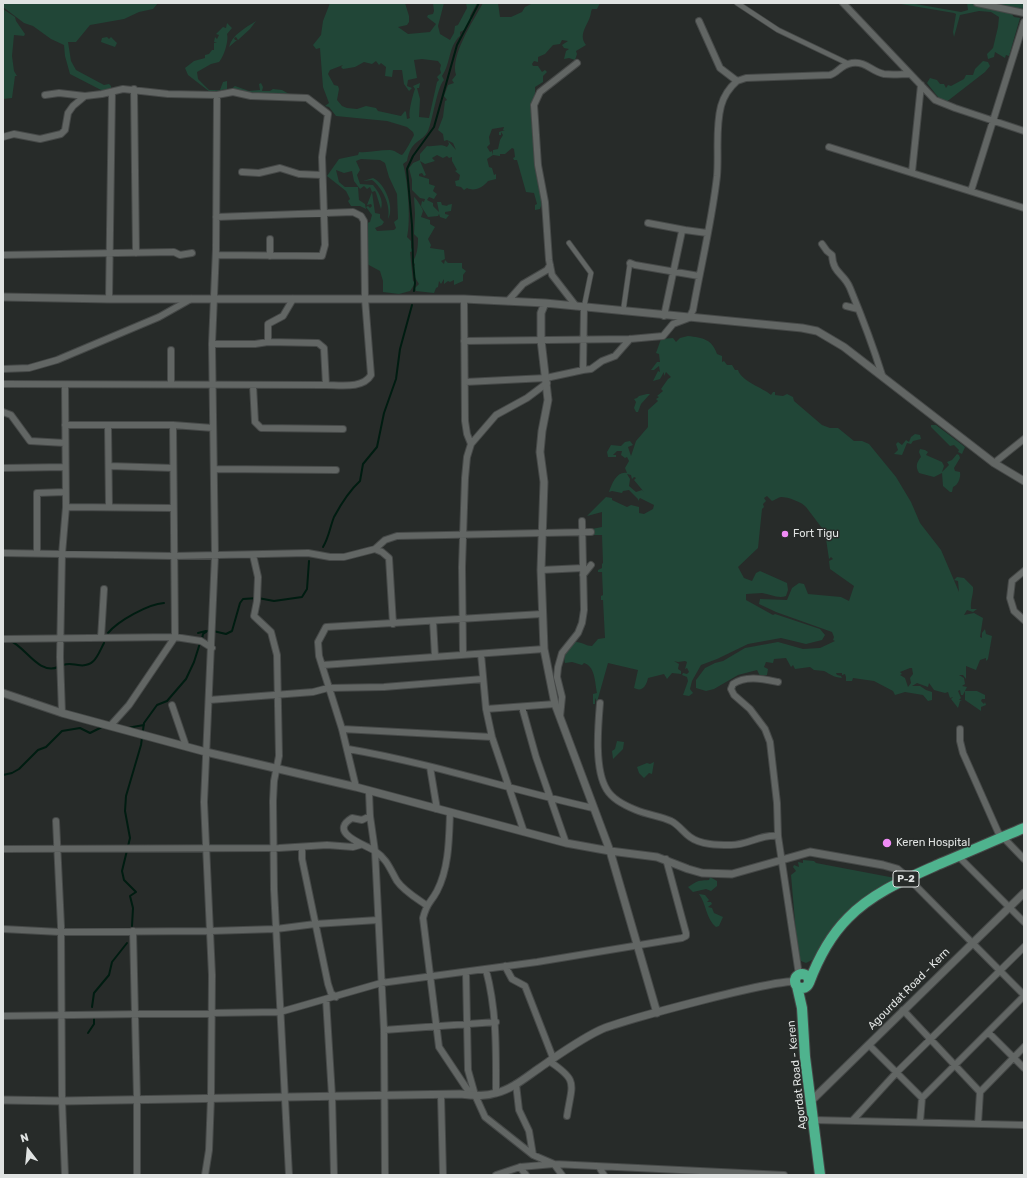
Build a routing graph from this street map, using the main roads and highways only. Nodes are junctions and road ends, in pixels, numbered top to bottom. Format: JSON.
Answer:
{"nodes":[{"id":1,"x":1024,"y":828,"type":"edge"},
{"id":2,"x":815,"y":966,"type":"junction"},
{"id":3,"x":798,"y":979,"type":"junction"},
{"id":4,"x":809,"y":984,"type":"junction"},
{"id":5,"x":802,"y":1008,"type":"junction"},
{"id":6,"x":820,"y":1174,"type":"edge"}],
"edges":[{"from":1,"to":2,"type":"highway","name":"Agordat Road - Keren","number":"P-2"},
{"from":2,"to":3,"type":"highway","name":"Agordat Road - Keren","number":"P-2"},
{"from":2,"to":4,"type":"highway","name":"Agordat Road - Keren","number":"P-2"},
{"from":3,"to":4,"type":"highway"},
{"from":3,"to":5,"type":"highway","number":"P-2"},
{"from":4,"to":5,"type":"highway","name":"Agordat Road - Keren","number":"P-2"},
{"from":5,"to":6,"type":"highway","name":"Agordat Road - Keren","number":"P-2"}]}
